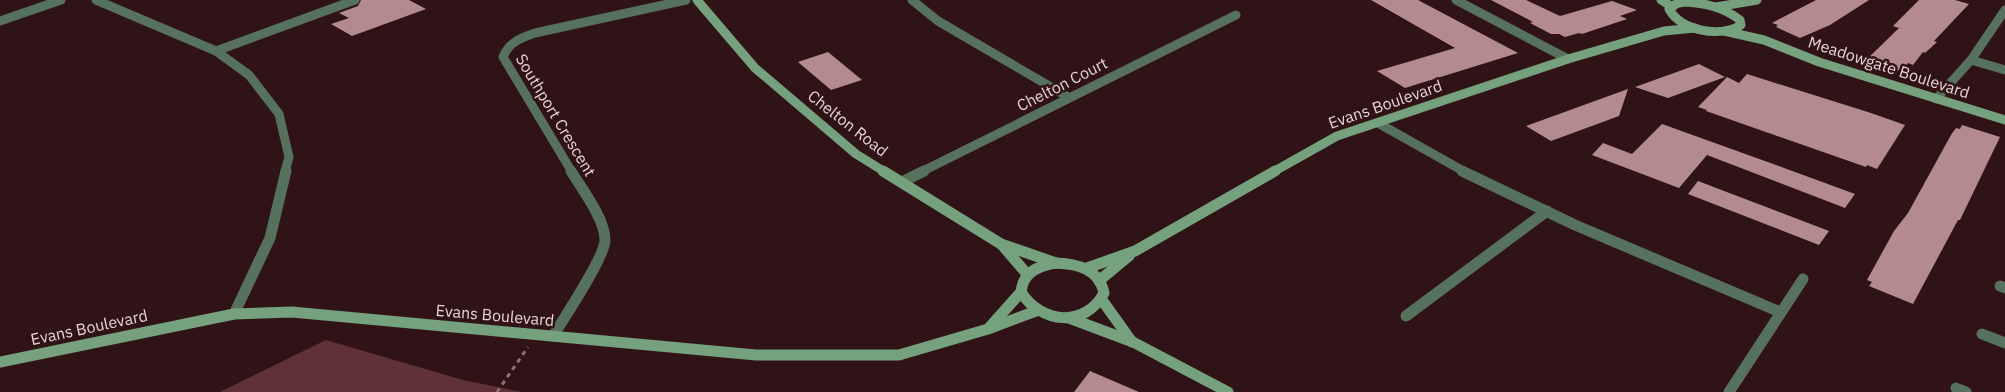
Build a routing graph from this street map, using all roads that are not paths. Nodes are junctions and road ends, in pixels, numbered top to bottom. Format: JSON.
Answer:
{"nodes":[{"id":1,"x":61,"y":0,"type":"edge"},
{"id":2,"x":96,"y":0,"type":"edge"},
{"id":3,"x":355,"y":0,"type":"edge"},
{"id":4,"x":686,"y":0,"type":"edge"},
{"id":5,"x":697,"y":0,"type":"edge"},
{"id":6,"x":912,"y":0,"type":"edge"},
{"id":7,"x":1456,"y":0,"type":"edge"},
{"id":8,"x":1660,"y":0,"type":"edge"},
{"id":9,"x":1758,"y":0,"type":"edge"},
{"id":10,"x":1673,"y":3,"type":"edge"},
{"id":11,"x":1716,"y":6,"type":"junction"},
{"id":12,"x":2005,"y":10,"type":"edge"},
{"id":13,"x":1236,"y":15,"type":"dead end"},
{"id":14,"x":1735,"y":15,"type":"junction"},
{"id":15,"x":1678,"y":21,"type":"junction"},
{"id":16,"x":0,"y":22,"type":"edge"},
{"id":17,"x":1741,"y":25,"type":"junction"},
{"id":18,"x":1695,"y":28,"type":"junction"},
{"id":19,"x":1664,"y":31,"type":"junction"},
{"id":20,"x":1724,"y":31,"type":"junction"},
{"id":21,"x":1764,"y":40,"type":"junction"},
{"id":22,"x":216,"y":51,"type":"junction"},
{"id":23,"x":1568,"y":59,"type":"junction"},
{"id":24,"x":1971,"y":60,"type":"junction"},
{"id":25,"x":2005,"y":70,"type":"edge"},
{"id":26,"x":1068,"y":97,"type":"junction"},
{"id":27,"x":1936,"y":99,"type":"junction"},
{"id":28,"x":2005,"y":120,"type":"edge"},
{"id":29,"x":1378,"y":122,"type":"junction"},
{"id":30,"x":902,"y":182,"type":"junction"},
{"id":31,"x":1546,"y":211,"type":"junction"},
{"id":32,"x":1001,"y":244,"type":"junction"},
{"id":33,"x":1135,"y":251,"type":"junction"},
{"id":34,"x":1056,"y":262,"type":"junction"},
{"id":35,"x":1087,"y":268,"type":"junction"},
{"id":36,"x":1027,"y":274,"type":"junction"},
{"id":37,"x":1101,"y":280,"type":"junction"},
{"id":38,"x":1803,"y":280,"type":"dead end"},
{"id":39,"x":1020,"y":292,"type":"junction"},
{"id":40,"x":1102,"y":300,"type":"junction"},
{"id":41,"x":1036,"y":311,"type":"junction"},
{"id":42,"x":1780,"y":312,"type":"junction"},
{"id":43,"x":234,"y":314,"type":"junction"},
{"id":44,"x":1406,"y":316,"type":"dead end"},
{"id":45,"x":1068,"y":317,"type":"junction"},
{"id":46,"x":988,"y":329,"type":"junction"},
{"id":47,"x":1982,"y":334,"type":"dead end"},
{"id":48,"x":553,"y":336,"type":"junction"},
{"id":49,"x":1133,"y":342,"type":"junction"},
{"id":50,"x":2005,"y":343,"type":"edge"},
{"id":51,"x":0,"y":362,"type":"edge"},
{"id":52,"x":1228,"y":392,"type":"edge"},
{"id":53,"x":1729,"y":392,"type":"edge"}],
"edges":[{"from":1,"to":16,"type":"street"},
{"from":2,"to":22,"type":"street"},
{"from":3,"to":22,"type":"street"},
{"from":4,"to":48,"type":"street","name":"Southport Crescent"},
{"from":5,"to":30,"type":"street","name":"Chelton Road"},
{"from":6,"to":26,"type":"street"},
{"from":7,"to":23,"type":"street"},
{"from":8,"to":10,"type":"street"},
{"from":9,"to":11,"type":"street"},
{"from":9,"to":14,"type":"street"},
{"from":10,"to":11,"type":"street"},
{"from":10,"to":15,"type":"street"},
{"from":11,"to":14,"type":"street"},
{"from":12,"to":24,"type":"street"},
{"from":13,"to":26,"type":"street","name":"Chelton Court"},
{"from":14,"to":17,"type":"street"},
{"from":15,"to":18,"type":"street"},
{"from":15,"to":19,"type":"street","name":"Evans Boulevard"},
{"from":17,"to":20,"type":"street"},
{"from":17,"to":21,"type":"street","name":"Meadowgate Boulevard"},
{"from":18,"to":19,"type":"street","name":"Evans Boulevard"},
{"from":18,"to":20,"type":"street","name":"Meadowgate Boulevard"},
{"from":19,"to":23,"type":"street","name":"Evans Boulevard"},
{"from":20,"to":21,"type":"street","name":"Meadowgate Boulevard"},
{"from":21,"to":27,"type":"street","name":"Meadowgate Boulevard"},
{"from":22,"to":43,"type":"street"},
{"from":23,"to":29,"type":"street","name":"Evans Boulevard"},
{"from":24,"to":25,"type":"street"},
{"from":24,"to":27,"type":"street"},
{"from":26,"to":30,"type":"street","name":"Chelton Court"},
{"from":27,"to":28,"type":"street","name":"Meadowgate Boulevard"},
{"from":29,"to":31,"type":"street"},
{"from":29,"to":33,"type":"street","name":"Evans Boulevard"},
{"from":30,"to":32,"type":"street","name":"Chelton Road"},
{"from":31,"to":42,"type":"street"},
{"from":31,"to":44,"type":"street"},
{"from":32,"to":34,"type":"street","name":"Chelton Road"},
{"from":32,"to":36,"type":"street","name":"Chelton Road"},
{"from":33,"to":35,"type":"street","name":"Evans Boulevard"},
{"from":33,"to":37,"type":"street","name":"Evans Boulevard"},
{"from":34,"to":35,"type":"street"},
{"from":34,"to":36,"type":"street"},
{"from":35,"to":37,"type":"street"},
{"from":36,"to":39,"type":"street"},
{"from":37,"to":40,"type":"street"},
{"from":38,"to":42,"type":"street"},
{"from":39,"to":41,"type":"street"},
{"from":39,"to":46,"type":"street"},
{"from":40,"to":45,"type":"street"},
{"from":40,"to":49,"type":"street"},
{"from":41,"to":45,"type":"street"},
{"from":41,"to":46,"type":"street","name":"Evans Boulevard"},
{"from":42,"to":53,"type":"street"},
{"from":43,"to":48,"type":"street","name":"Evans Boulevard"},
{"from":43,"to":51,"type":"street","name":"Evans Boulevard"},
{"from":45,"to":49,"type":"street"},
{"from":46,"to":48,"type":"street","name":"Evans Boulevard"},
{"from":47,"to":50,"type":"street"},
{"from":49,"to":52,"type":"street"}]}
